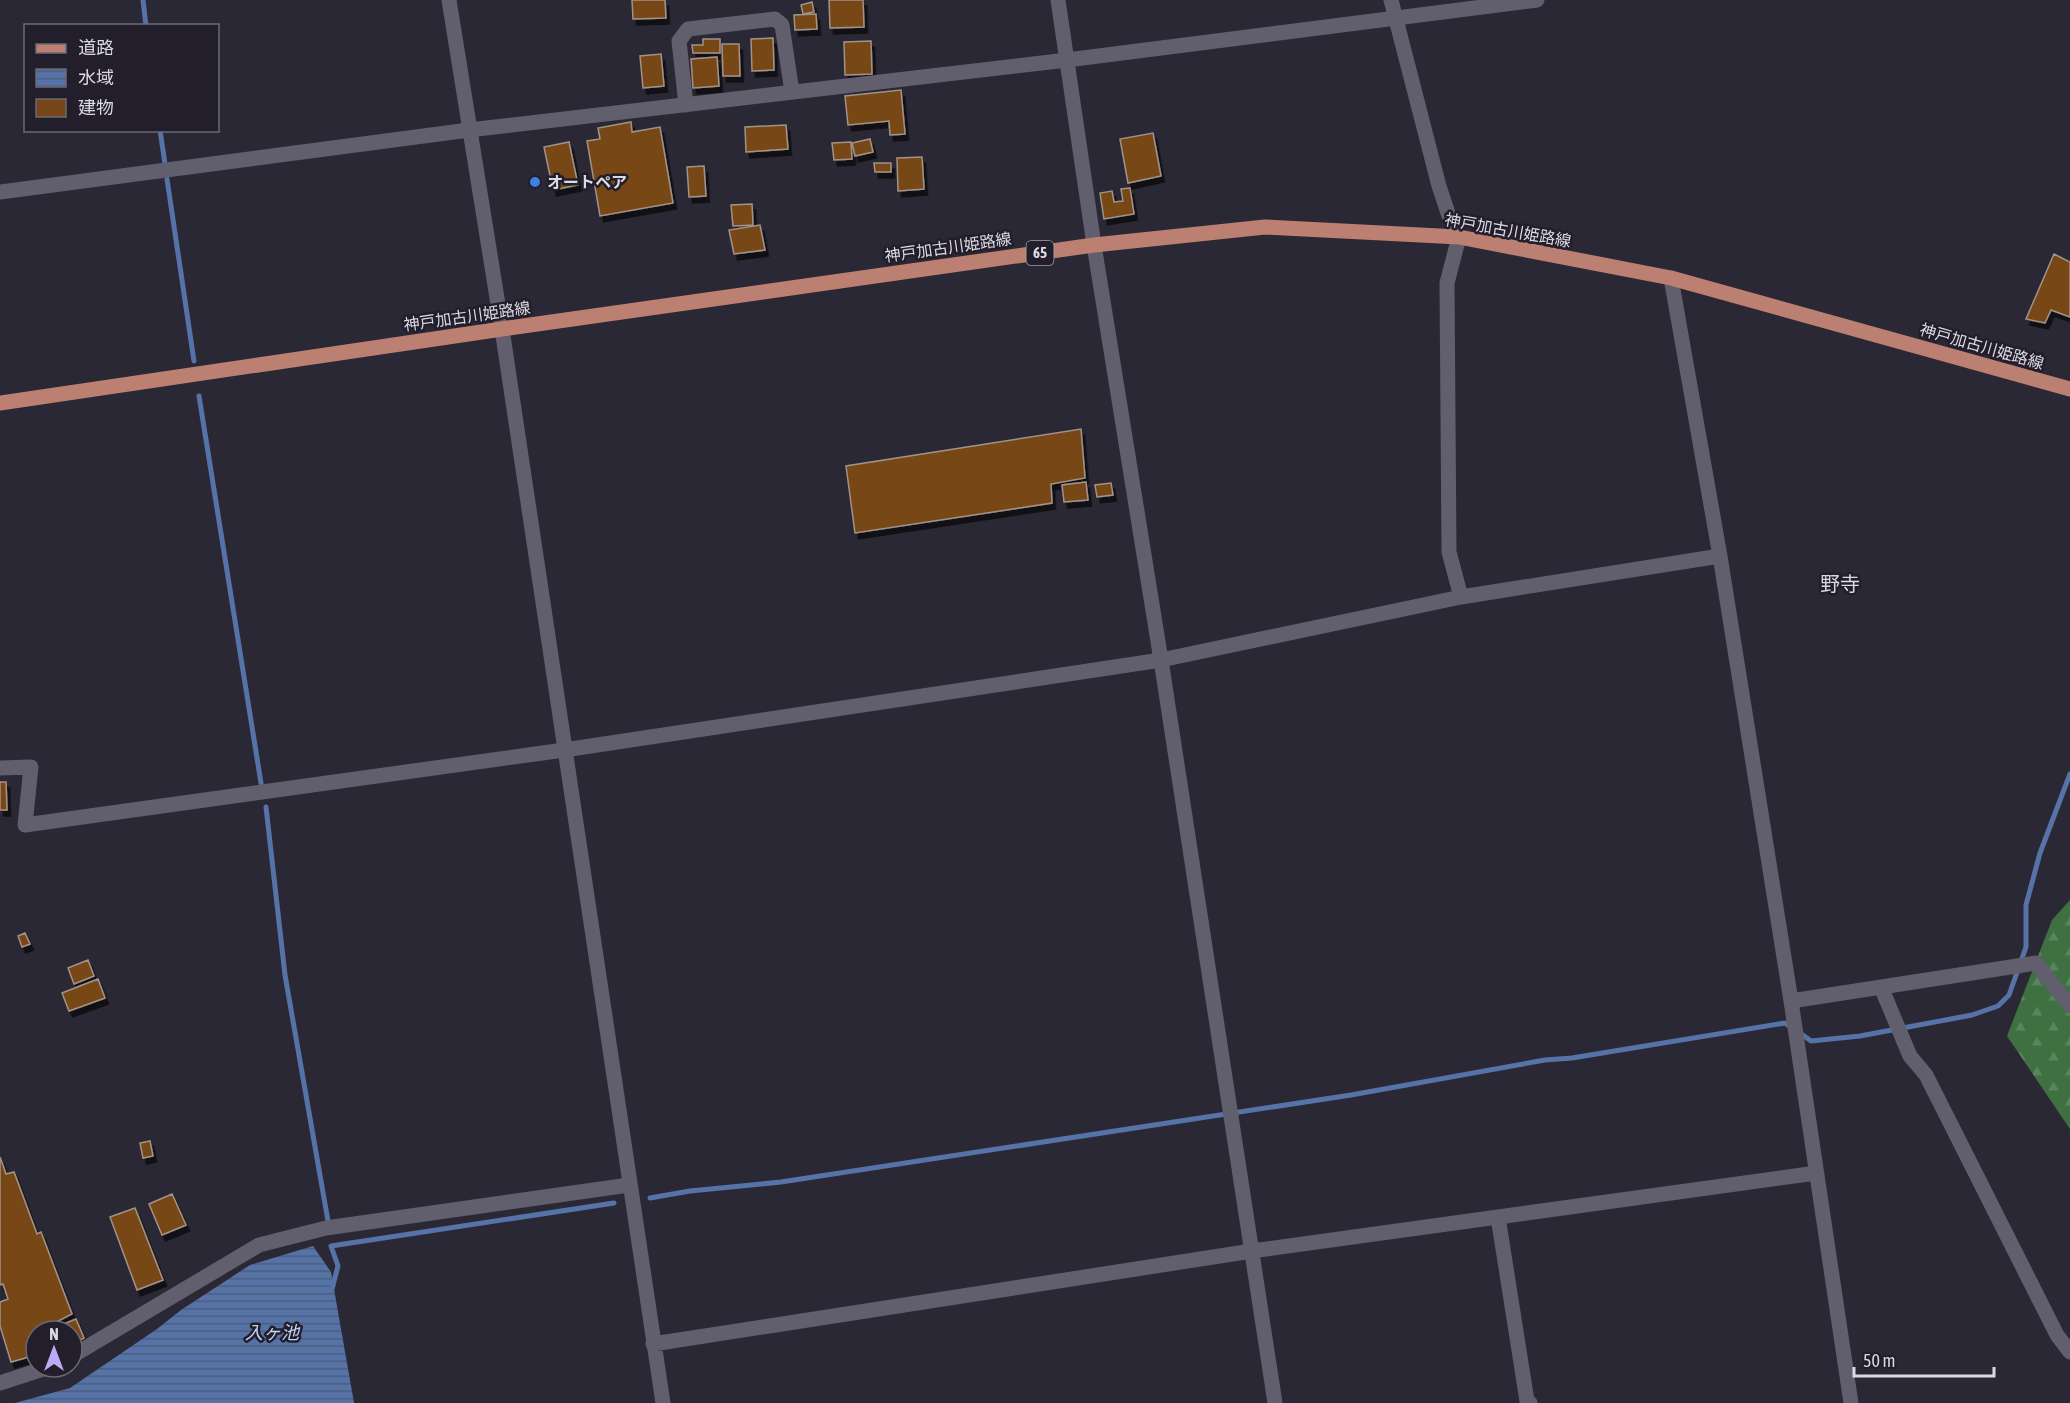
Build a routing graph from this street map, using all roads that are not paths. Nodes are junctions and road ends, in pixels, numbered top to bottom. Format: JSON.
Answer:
{"nodes":[{"id":1,"x":449,"y":0,"type":"edge"},
{"id":2,"x":1058,"y":0,"type":"edge"},
{"id":3,"x":1391,"y":0,"type":"edge"},
{"id":4,"x":1537,"y":0,"type":"edge"},
{"id":5,"x":1394,"y":17,"type":"junction"},
{"id":6,"x":1067,"y":60,"type":"junction"},
{"id":7,"x":792,"y":92,"type":"junction"},
{"id":8,"x":686,"y":105,"type":"junction"},
{"id":9,"x":469,"y":130,"type":"junction"},
{"id":10,"x":0,"y":192,"type":"edge"},
{"id":11,"x":1459,"y":237,"type":"junction"},
{"id":12,"x":1094,"y":245,"type":"junction"},
{"id":13,"x":1671,"y":278,"type":"junction"},
{"id":14,"x":502,"y":329,"type":"junction"},
{"id":15,"x":2070,"y":389,"type":"edge"},
{"id":16,"x":0,"y":403,"type":"edge"},
{"id":17,"x":1720,"y":556,"type":"junction"},
{"id":18,"x":1461,"y":597,"type":"junction"},
{"id":19,"x":1161,"y":660,"type":"junction"},
{"id":20,"x":564,"y":750,"type":"junction"},
{"id":21,"x":0,"y":768,"type":"edge"},
{"id":22,"x":1881,"y":987,"type":"junction"},
{"id":23,"x":1791,"y":1001,"type":"junction"},
{"id":24,"x":2070,"y":1006,"type":"edge"},
{"id":25,"x":1816,"y":1173,"type":"junction"},
{"id":26,"x":629,"y":1185,"type":"junction"},
{"id":27,"x":1498,"y":1217,"type":"junction"},
{"id":28,"x":1252,"y":1251,"type":"junction"},
{"id":29,"x":653,"y":1344,"type":"junction"},
{"id":30,"x":84,"y":1349,"type":"edge"},
{"id":31,"x":2070,"y":1352,"type":"edge"},
{"id":32,"x":24,"y":1375,"type":"edge"},
{"id":33,"x":0,"y":1383,"type":"edge"},
{"id":34,"x":663,"y":1403,"type":"edge"},
{"id":35,"x":1275,"y":1403,"type":"edge"},
{"id":36,"x":1530,"y":1403,"type":"edge"},
{"id":37,"x":1851,"y":1403,"type":"edge"}],
"edges":[{"from":1,"to":9,"type":"street"},
{"from":2,"to":6,"type":"street"},
{"from":3,"to":5,"type":"street"},
{"from":4,"to":5,"type":"street"},
{"from":5,"to":6,"type":"street"},
{"from":5,"to":11,"type":"street"},
{"from":6,"to":7,"type":"street"},
{"from":6,"to":12,"type":"street"},
{"from":7,"to":8,"type":"street"},
{"from":7,"to":8,"type":"street"},
{"from":8,"to":9,"type":"street"},
{"from":9,"to":10,"type":"street"},
{"from":9,"to":14,"type":"street"},
{"from":11,"to":12,"type":"main road","name":"神戸加古川姫路線","number":"65"},
{"from":11,"to":13,"type":"main road","name":"神戸加古川姫路線","number":"65"},
{"from":11,"to":18,"type":"street"},
{"from":12,"to":14,"type":"main road","name":"神戸加古川姫路線","number":"65"},
{"from":12,"to":19,"type":"street"},
{"from":13,"to":15,"type":"main road","name":"神戸加古川姫路線","number":"65"},
{"from":13,"to":17,"type":"street"},
{"from":14,"to":16,"type":"main road","name":"神戸加古川姫路線","number":"65"},
{"from":14,"to":20,"type":"street"},
{"from":17,"to":18,"type":"street"},
{"from":17,"to":23,"type":"street"},
{"from":18,"to":19,"type":"street"},
{"from":19,"to":20,"type":"street"},
{"from":19,"to":28,"type":"street"},
{"from":20,"to":21,"type":"street"},
{"from":20,"to":26,"type":"street"},
{"from":22,"to":23,"type":"street"},
{"from":22,"to":24,"type":"street"},
{"from":22,"to":31,"type":"street"},
{"from":23,"to":25,"type":"street"},
{"from":25,"to":27,"type":"street"},
{"from":25,"to":37,"type":"street"},
{"from":26,"to":29,"type":"street"},
{"from":26,"to":30,"type":"street"},
{"from":27,"to":28,"type":"street"},
{"from":27,"to":36,"type":"street"},
{"from":28,"to":29,"type":"street"},
{"from":28,"to":35,"type":"street"},
{"from":29,"to":34,"type":"street"},
{"from":32,"to":33,"type":"street"}]}
